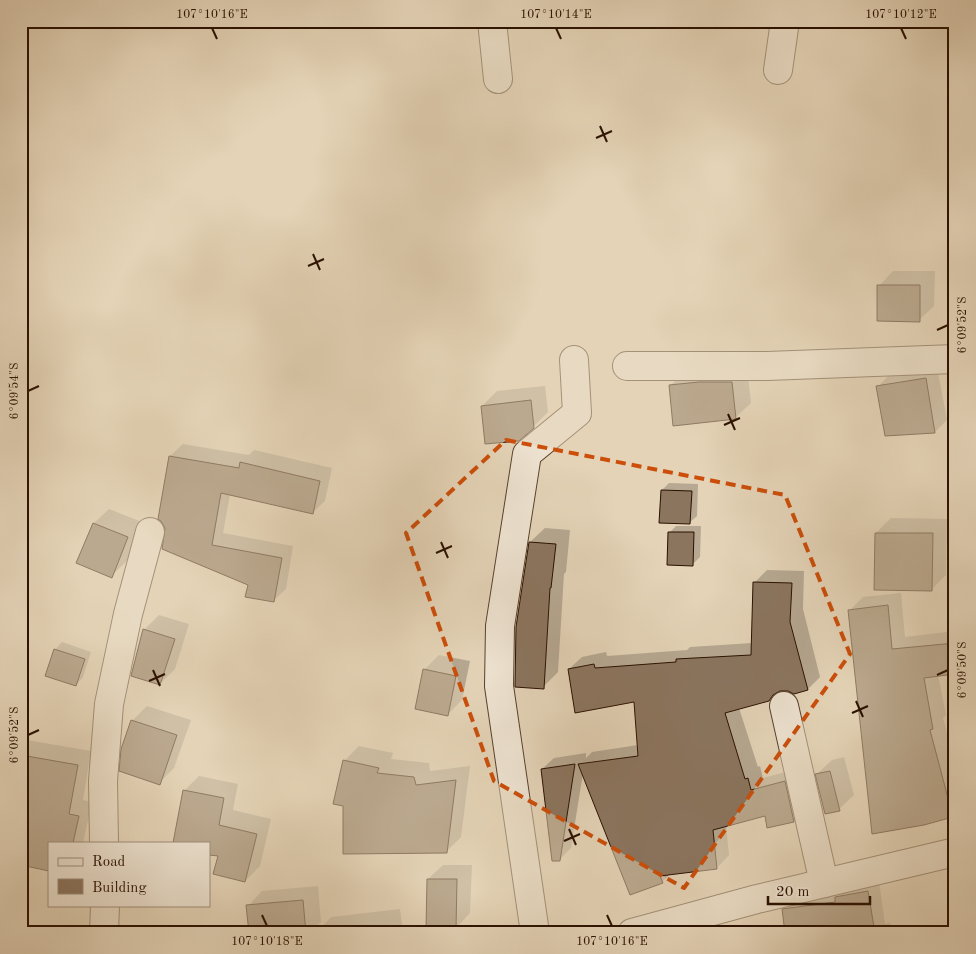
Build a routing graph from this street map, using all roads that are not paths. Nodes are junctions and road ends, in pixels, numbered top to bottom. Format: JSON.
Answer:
{"nodes":[{"id":1,"x":492,"y":21,"type":"edge"},
{"id":2,"x":785,"y":21,"type":"edge"},
{"id":3,"x":778,"y":70,"type":"dead end"},
{"id":4,"x":498,"y":79,"type":"dead end"},
{"id":5,"x":955,"y":359,"type":"edge"},
{"id":6,"x":574,"y":360,"type":"dead end"},
{"id":7,"x":627,"y":366,"type":"dead end"},
{"id":8,"x":150,"y":532,"type":"dead end"},
{"id":9,"x":784,"y":706,"type":"dead end"},
{"id":10,"x":104,"y":842,"type":"edge"},
{"id":11,"x":955,"y":852,"type":"edge"},
{"id":12,"x":824,"y":883,"type":"junction"},
{"id":13,"x":105,"y":906,"type":"edge"},
{"id":14,"x":104,"y":933,"type":"edge"},
{"id":15,"x":535,"y":933,"type":"edge"},
{"id":16,"x":632,"y":933,"type":"edge"}],
"edges":[{"from":1,"to":4,"type":"street"},
{"from":2,"to":3,"type":"street"},
{"from":5,"to":7,"type":"street"},
{"from":6,"to":15,"type":"street"},
{"from":8,"to":10,"type":"street"},
{"from":9,"to":12,"type":"street"},
{"from":11,"to":12,"type":"street"},
{"from":12,"to":16,"type":"street"},
{"from":13,"to":14,"type":"street"}]}
